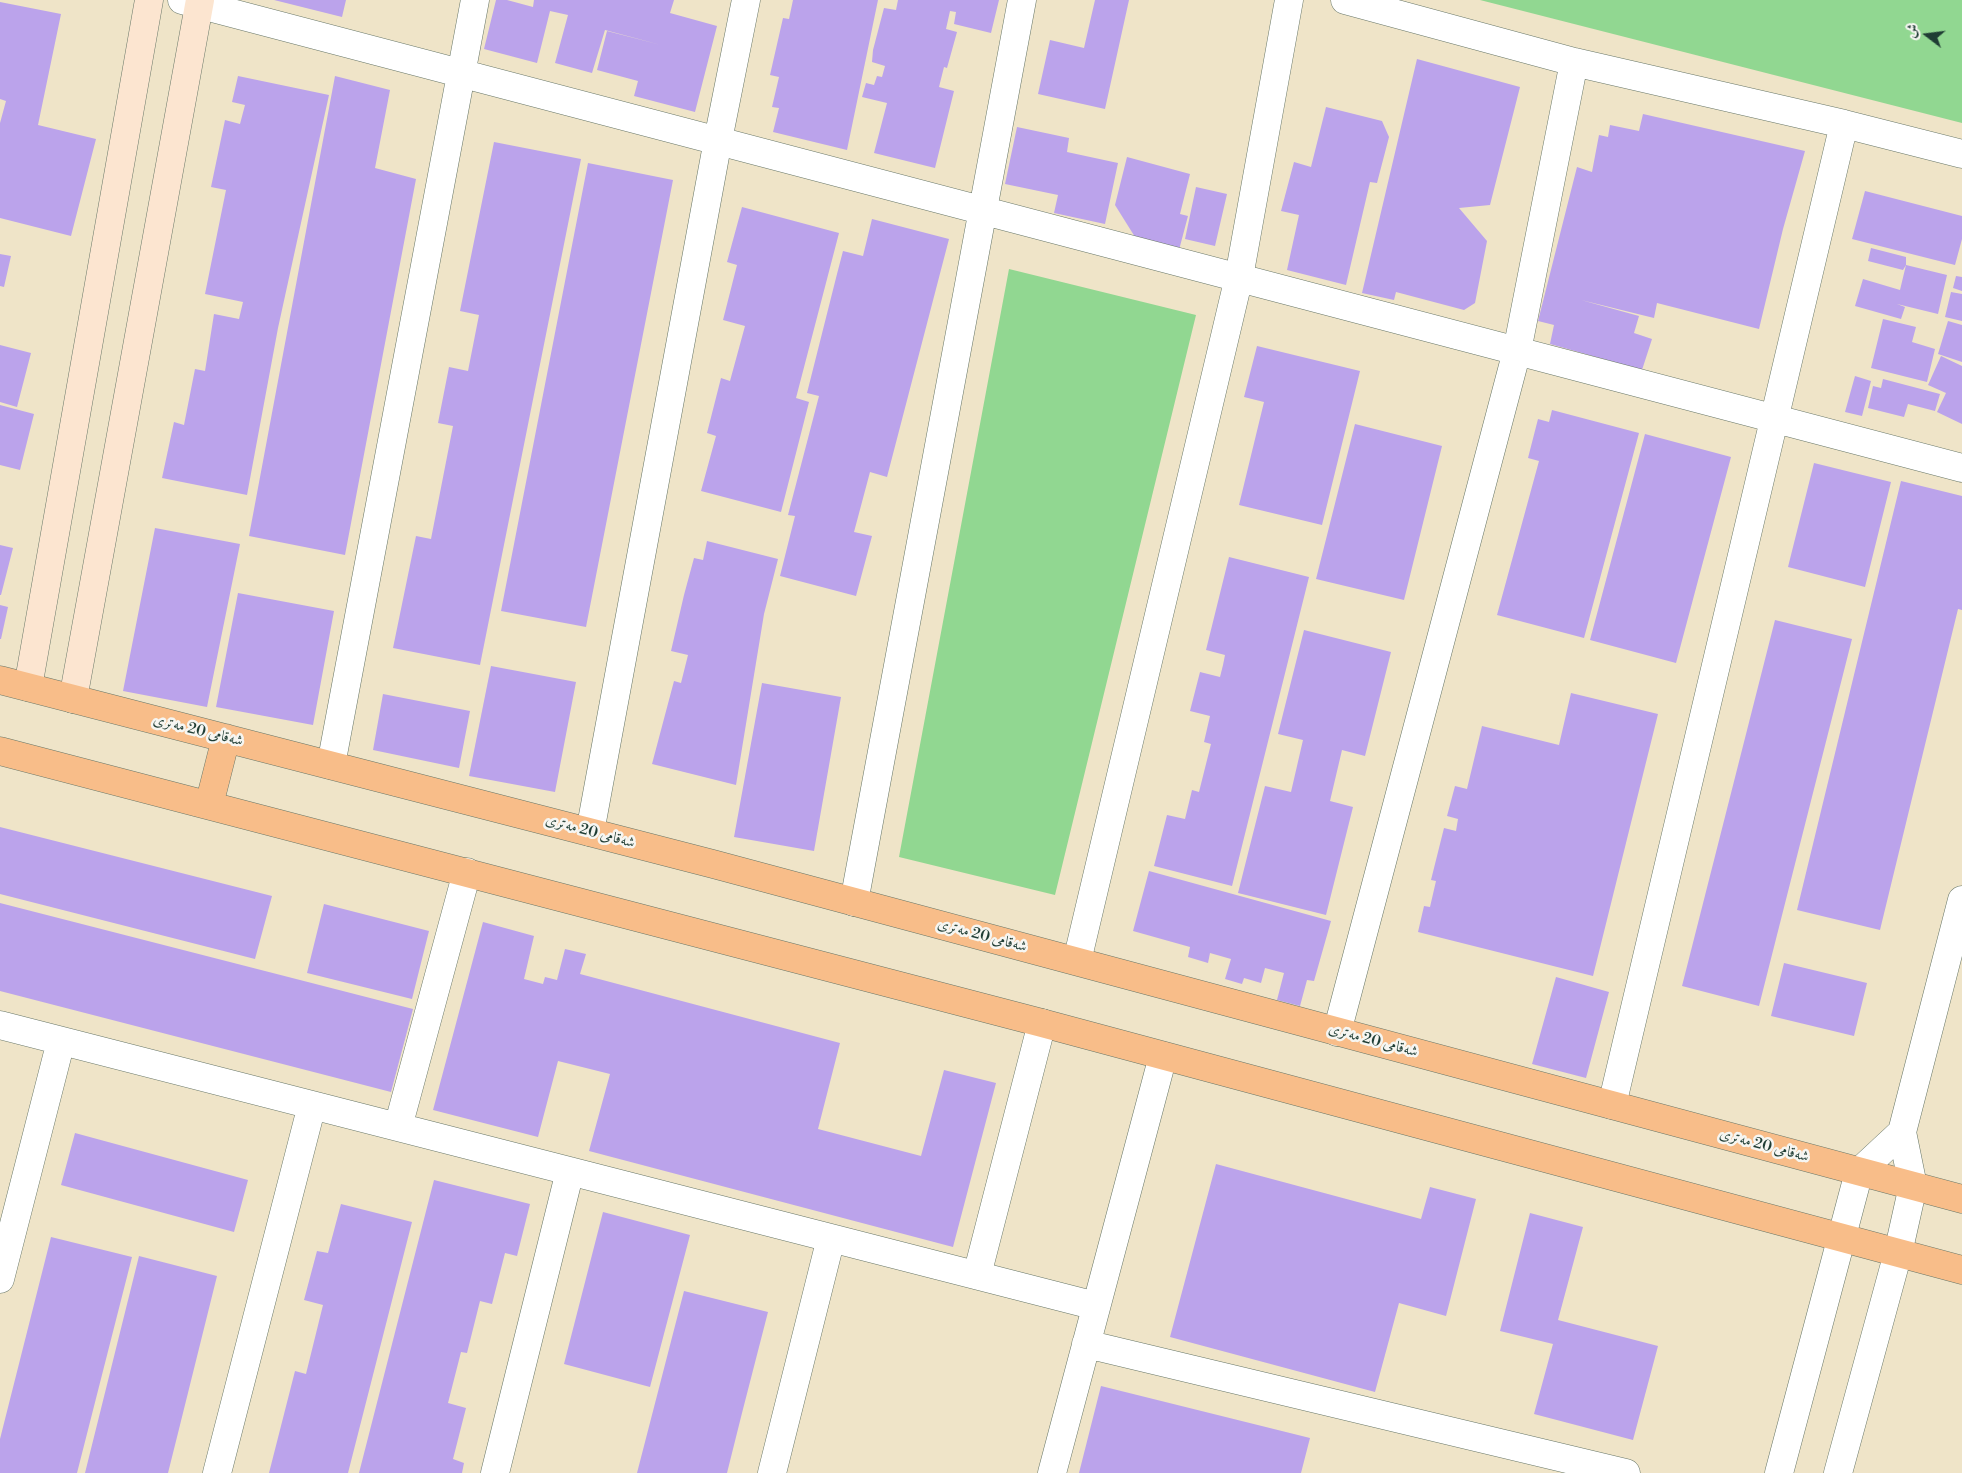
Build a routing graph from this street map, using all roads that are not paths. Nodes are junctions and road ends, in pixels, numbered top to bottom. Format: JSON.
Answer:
{"nodes":[{"id":1,"x":149,"y":0,"type":"edge"},
{"id":2,"x":475,"y":0,"type":"edge"},
{"id":3,"x":746,"y":0,"type":"edge"},
{"id":4,"x":1022,"y":0,"type":"edge"},
{"id":5,"x":1289,"y":0,"type":"edge"},
{"id":6,"x":1346,"y":0,"type":"edge"},
{"id":7,"x":193,"y":1,"type":"edge"},
{"id":8,"x":1574,"y":62,"type":"junction"},
{"id":9,"x":462,"y":73,"type":"junction"},
{"id":10,"x":1844,"y":124,"type":"junction"},
{"id":11,"x":718,"y":140,"type":"junction"},
{"id":12,"x":1962,"y":154,"type":"edge"},
{"id":13,"x":983,"y":210,"type":"junction"},
{"id":14,"x":1239,"y":277,"type":"junction"},
{"id":15,"x":1517,"y":351,"type":"junction"},
{"id":16,"x":1775,"y":418,"type":"junction"},
{"id":17,"x":1962,"y":468,"type":"edge"},
{"id":18,"x":0,"y":680,"type":"edge"},
{"id":19,"x":28,"y":687,"type":"junction"},
{"id":20,"x":73,"y":699,"type":"junction"},
{"id":21,"x":226,"y":738,"type":"junction"},
{"id":22,"x":0,"y":751,"type":"edge"},
{"id":23,"x":331,"y":765,"type":"junction"},
{"id":24,"x":209,"y":805,"type":"junction"},
{"id":25,"x":590,"y":832,"type":"junction"},
{"id":26,"x":467,"y":872,"type":"junction"},
{"id":27,"x":1962,"y":900,"type":"edge"},
{"id":28,"x":854,"y":902,"type":"junction"},
{"id":29,"x":1077,"y":961,"type":"junction"},
{"id":30,"x":1042,"y":1024,"type":"junction"},
{"id":31,"x":0,"y":1025,"type":"edge"},
{"id":32,"x":1337,"y":1032,"type":"junction"},
{"id":33,"x":61,"y":1041,"type":"junction"},
{"id":34,"x":1163,"y":1056,"type":"junction"},
{"id":35,"x":312,"y":1105,"type":"junction"},
{"id":36,"x":1612,"y":1105,"type":"junction"},
{"id":37,"x":398,"y":1127,"type":"junction"},
{"id":38,"x":1902,"y":1132,"type":"junction"},
{"id":39,"x":570,"y":1171,"type":"junction"},
{"id":40,"x":1859,"y":1172,"type":"junction"},
{"id":41,"x":1913,"y":1186,"type":"junction"},
{"id":42,"x":1962,"y":1199,"type":"edge"},
{"id":43,"x":831,"y":1238,"type":"junction"},
{"id":44,"x":1841,"y":1238,"type":"junction"},
{"id":45,"x":1898,"y":1253,"type":"junction"},
{"id":46,"x":1962,"y":1270,"type":"edge"},
{"id":47,"x":978,"y":1275,"type":"junction"},
{"id":48,"x":0,"y":1279,"type":"edge"},
{"id":49,"x":1096,"y":1306,"type":"junction"},
{"id":50,"x":1086,"y":1344,"type":"junction"},
{"id":51,"x":217,"y":1473,"type":"edge"},
{"id":52,"x":495,"y":1473,"type":"edge"},
{"id":53,"x":772,"y":1473,"type":"edge"},
{"id":54,"x":1052,"y":1473,"type":"edge"},
{"id":55,"x":1626,"y":1473,"type":"edge"},
{"id":56,"x":1779,"y":1473,"type":"edge"},
{"id":57,"x":1838,"y":1473,"type":"edge"}],
"edges":[{"from":1,"to":19,"type":"main road"},
{"from":2,"to":9,"type":"street"},
{"from":3,"to":11,"type":"street"},
{"from":4,"to":13,"type":"street"},
{"from":5,"to":14,"type":"street"},
{"from":6,"to":8,"type":"street"},
{"from":7,"to":9,"type":"street"},
{"from":7,"to":20,"type":"main road"},
{"from":8,"to":10,"type":"street"},
{"from":8,"to":15,"type":"street"},
{"from":9,"to":11,"type":"street"},
{"from":9,"to":23,"type":"street"},
{"from":10,"to":12,"type":"street"},
{"from":10,"to":16,"type":"street"},
{"from":11,"to":13,"type":"street"},
{"from":11,"to":25,"type":"street"},
{"from":13,"to":14,"type":"street"},
{"from":13,"to":28,"type":"street"},
{"from":14,"to":15,"type":"street"},
{"from":14,"to":29,"type":"street"},
{"from":15,"to":16,"type":"street"},
{"from":15,"to":32,"type":"street"},
{"from":16,"to":17,"type":"street"},
{"from":16,"to":36,"type":"street"},
{"from":18,"to":19,"type":"main road","name":"شەقامی 20 مەتری"},
{"from":19,"to":20,"type":"main road","name":"شەقامی 20 مەتری"},
{"from":20,"to":21,"type":"main road","name":"شەقامی 20 مەتری"},
{"from":21,"to":23,"type":"main road","name":"شەقامی 20 مەتری"},
{"from":21,"to":24,"type":"main road"},
{"from":22,"to":24,"type":"main road"},
{"from":23,"to":25,"type":"main road","name":"شەقامی 20 مەتری"},
{"from":24,"to":26,"type":"main road"},
{"from":25,"to":28,"type":"main road","name":"شەقامی 20 مەتری"},
{"from":26,"to":30,"type":"main road"},
{"from":26,"to":37,"type":"street"},
{"from":27,"to":38,"type":"street"},
{"from":28,"to":29,"type":"main road","name":"شەقامی 20 مەتری"},
{"from":29,"to":32,"type":"main road","name":"شەقامی 20 مەتری"},
{"from":30,"to":34,"type":"main road"},
{"from":30,"to":47,"type":"street"},
{"from":31,"to":33,"type":"street"},
{"from":32,"to":36,"type":"main road","name":"شەقامی 20 مەتری"},
{"from":33,"to":35,"type":"street"},
{"from":33,"to":48,"type":"street"},
{"from":34,"to":44,"type":"main road"},
{"from":34,"to":49,"type":"street"},
{"from":35,"to":37,"type":"street"},
{"from":35,"to":51,"type":"street"},
{"from":36,"to":40,"type":"main road","name":"شەقامی 20 مەتری"},
{"from":37,"to":39,"type":"street"},
{"from":38,"to":40,"type":"street"},
{"from":38,"to":41,"type":"street"},
{"from":39,"to":43,"type":"street"},
{"from":39,"to":52,"type":"street"},
{"from":40,"to":41,"type":"main road","name":"شەقامی 20 مەتری"},
{"from":40,"to":44,"type":"street"},
{"from":41,"to":42,"type":"main road","name":"شەقامی 20 مەتری"},
{"from":41,"to":45,"type":"street"},
{"from":43,"to":47,"type":"street"},
{"from":43,"to":53,"type":"street"},
{"from":44,"to":45,"type":"main road"},
{"from":44,"to":56,"type":"street"},
{"from":45,"to":46,"type":"main road"},
{"from":45,"to":57,"type":"street"},
{"from":47,"to":49,"type":"street"},
{"from":49,"to":50,"type":"street"},
{"from":50,"to":54,"type":"street"},
{"from":50,"to":55,"type":"street"}]}
